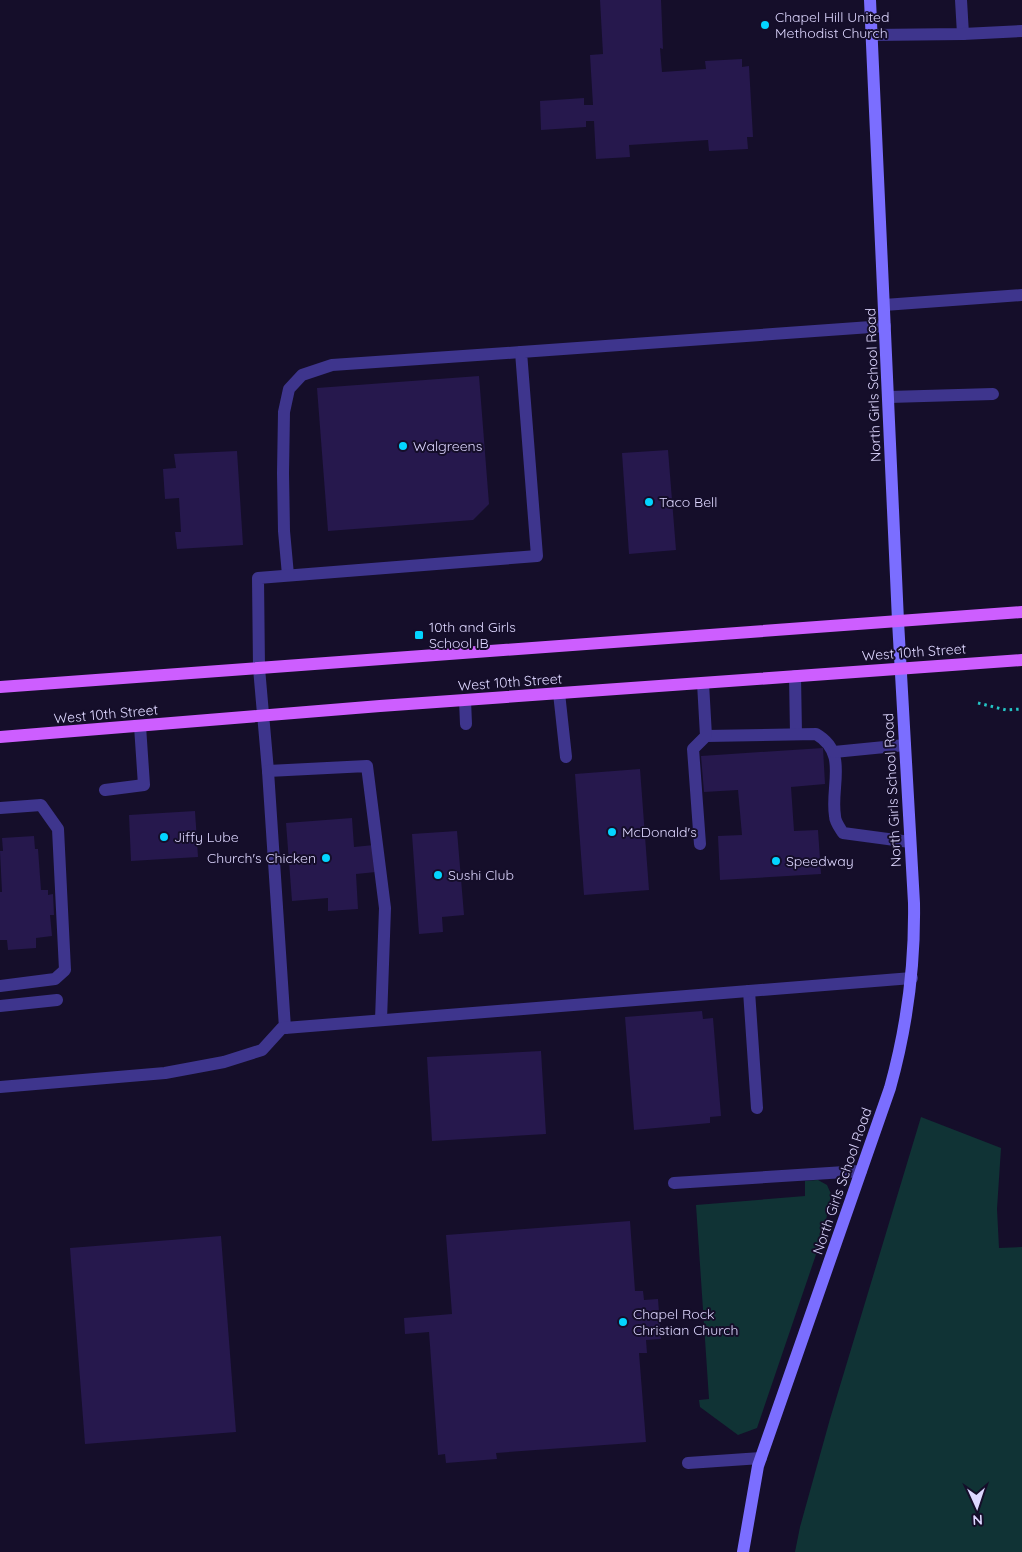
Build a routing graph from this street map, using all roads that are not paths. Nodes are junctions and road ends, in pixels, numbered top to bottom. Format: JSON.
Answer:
{"nodes":[{"id":1,"x":870,"y":0,"type":"edge"},
{"id":2,"x":961,"y":0,"type":"edge"},
{"id":3,"x":1022,"y":31,"type":"edge"},
{"id":4,"x":963,"y":34,"type":"junction"},
{"id":5,"x":872,"y":35,"type":"junction"},
{"id":6,"x":1022,"y":295,"type":"edge"},
{"id":7,"x":884,"y":305,"type":"junction"},
{"id":8,"x":885,"y":326,"type":"junction"},
{"id":9,"x":521,"y":352,"type":"junction"},
{"id":10,"x":994,"y":394,"type":"dead end"},
{"id":11,"x":888,"y":398,"type":"junction"},
{"id":12,"x":288,"y":575,"type":"junction"},
{"id":13,"x":1022,"y":612,"type":"edge"},
{"id":14,"x":898,"y":621,"type":"junction"},
{"id":15,"x":1022,"y":660,"type":"edge"},
{"id":16,"x":259,"y":668,"type":"junction"},
{"id":17,"x":901,"y":668,"type":"junction"},
{"id":18,"x":794,"y":676,"type":"junction"},
{"id":19,"x":703,"y":683,"type":"junction"},
{"id":20,"x":0,"y":687,"type":"edge"},
{"id":21,"x":559,"y":693,"type":"junction"},
{"id":22,"x":465,"y":700,"type":"junction"},
{"id":23,"x":264,"y":716,"type":"junction"},
{"id":24,"x":466,"y":724,"type":"dead end"},
{"id":25,"x":140,"y":726,"type":"junction"},
{"id":26,"x":796,"y":734,"type":"junction"},
{"id":27,"x":706,"y":736,"type":"junction"},
{"id":28,"x":0,"y":737,"type":"edge"},
{"id":29,"x":905,"y":745,"type":"junction"},
{"id":30,"x":834,"y":752,"type":"junction"},
{"id":31,"x":566,"y":757,"type":"dead end"},
{"id":32,"x":268,"y":771,"type":"junction"},
{"id":33,"x":105,"y":790,"type":"dead end"},
{"id":34,"x":0,"y":808,"type":"edge"},
{"id":35,"x":910,"y":842,"type":"junction"},
{"id":36,"x":700,"y":844,"type":"dead end"},
{"id":37,"x":912,"y":978,"type":"junction"},
{"id":38,"x":0,"y":986,"type":"edge"},
{"id":39,"x":749,"y":991,"type":"junction"},
{"id":40,"x":57,"y":1000,"type":"dead end"},
{"id":41,"x":0,"y":1006,"type":"edge"},
{"id":42,"x":381,"y":1020,"type":"junction"},
{"id":43,"x":285,"y":1028,"type":"junction"},
{"id":44,"x":0,"y":1087,"type":"edge"},
{"id":45,"x":757,"y":1108,"type":"dead end"},
{"id":46,"x":861,"y":1171,"type":"junction"},
{"id":47,"x":674,"y":1183,"type":"dead end"},
{"id":48,"x":761,"y":1458,"type":"junction"},
{"id":49,"x":688,"y":1463,"type":"dead end"},
{"id":50,"x":743,"y":1552,"type":"edge"}],
"edges":[{"from":1,"to":5,"type":"main road","name":"North Girls School Road"},
{"from":2,"to":4,"type":"lane"},
{"from":3,"to":4,"type":"lane"},
{"from":4,"to":5,"type":"lane"},
{"from":5,"to":7,"type":"main road","name":"North Girls School Road"},
{"from":6,"to":7,"type":"lane"},
{"from":7,"to":8,"type":"main road","name":"North Girls School Road"},
{"from":8,"to":9,"type":"lane"},
{"from":8,"to":11,"type":"main road","name":"North Girls School Road"},
{"from":9,"to":12,"type":"lane"},
{"from":9,"to":12,"type":"lane"},
{"from":10,"to":11,"type":"lane"},
{"from":11,"to":14,"type":"main road","name":"North Girls School Road"},
{"from":12,"to":16,"type":"lane"},
{"from":13,"to":14,"type":"main road"},
{"from":14,"to":16,"type":"main road"},
{"from":14,"to":17,"type":"main road","name":"North Girls School Road"},
{"from":15,"to":17,"type":"main road","name":"West 10th Street"},
{"from":16,"to":20,"type":"main road"},
{"from":16,"to":23,"type":"lane"},
{"from":17,"to":18,"type":"main road","name":"West 10th Street"},
{"from":17,"to":29,"type":"main road","name":"North Girls School Road"},
{"from":18,"to":19,"type":"main road","name":"West 10th Street"},
{"from":18,"to":26,"type":"lane"},
{"from":19,"to":21,"type":"main road","name":"West 10th Street"},
{"from":19,"to":27,"type":"lane"},
{"from":21,"to":22,"type":"main road","name":"West 10th Street"},
{"from":21,"to":31,"type":"lane"},
{"from":22,"to":23,"type":"main road","name":"West 10th Street"},
{"from":22,"to":24,"type":"lane"},
{"from":23,"to":25,"type":"main road","name":"West 10th Street"},
{"from":23,"to":32,"type":"lane"},
{"from":25,"to":28,"type":"main road","name":"West 10th Street"},
{"from":25,"to":33,"type":"lane"},
{"from":26,"to":27,"type":"lane"},
{"from":26,"to":30,"type":"lane"},
{"from":27,"to":36,"type":"lane"},
{"from":29,"to":30,"type":"lane"},
{"from":29,"to":35,"type":"main road","name":"North Girls School Road"},
{"from":30,"to":35,"type":"lane"},
{"from":32,"to":42,"type":"lane"},
{"from":32,"to":43,"type":"lane"},
{"from":34,"to":38,"type":"lane"},
{"from":35,"to":37,"type":"main road","name":"North Girls School Road"},
{"from":37,"to":39,"type":"lane"},
{"from":37,"to":46,"type":"main road","name":"North Girls School Road"},
{"from":39,"to":42,"type":"lane"},
{"from":39,"to":45,"type":"lane"},
{"from":40,"to":41,"type":"lane"},
{"from":42,"to":43,"type":"lane"},
{"from":43,"to":44,"type":"lane"},
{"from":46,"to":47,"type":"lane"},
{"from":46,"to":48,"type":"main road","name":"North Girls School Road"},
{"from":48,"to":49,"type":"lane"},
{"from":48,"to":50,"type":"main road","name":"North Girls School Road"}]}
